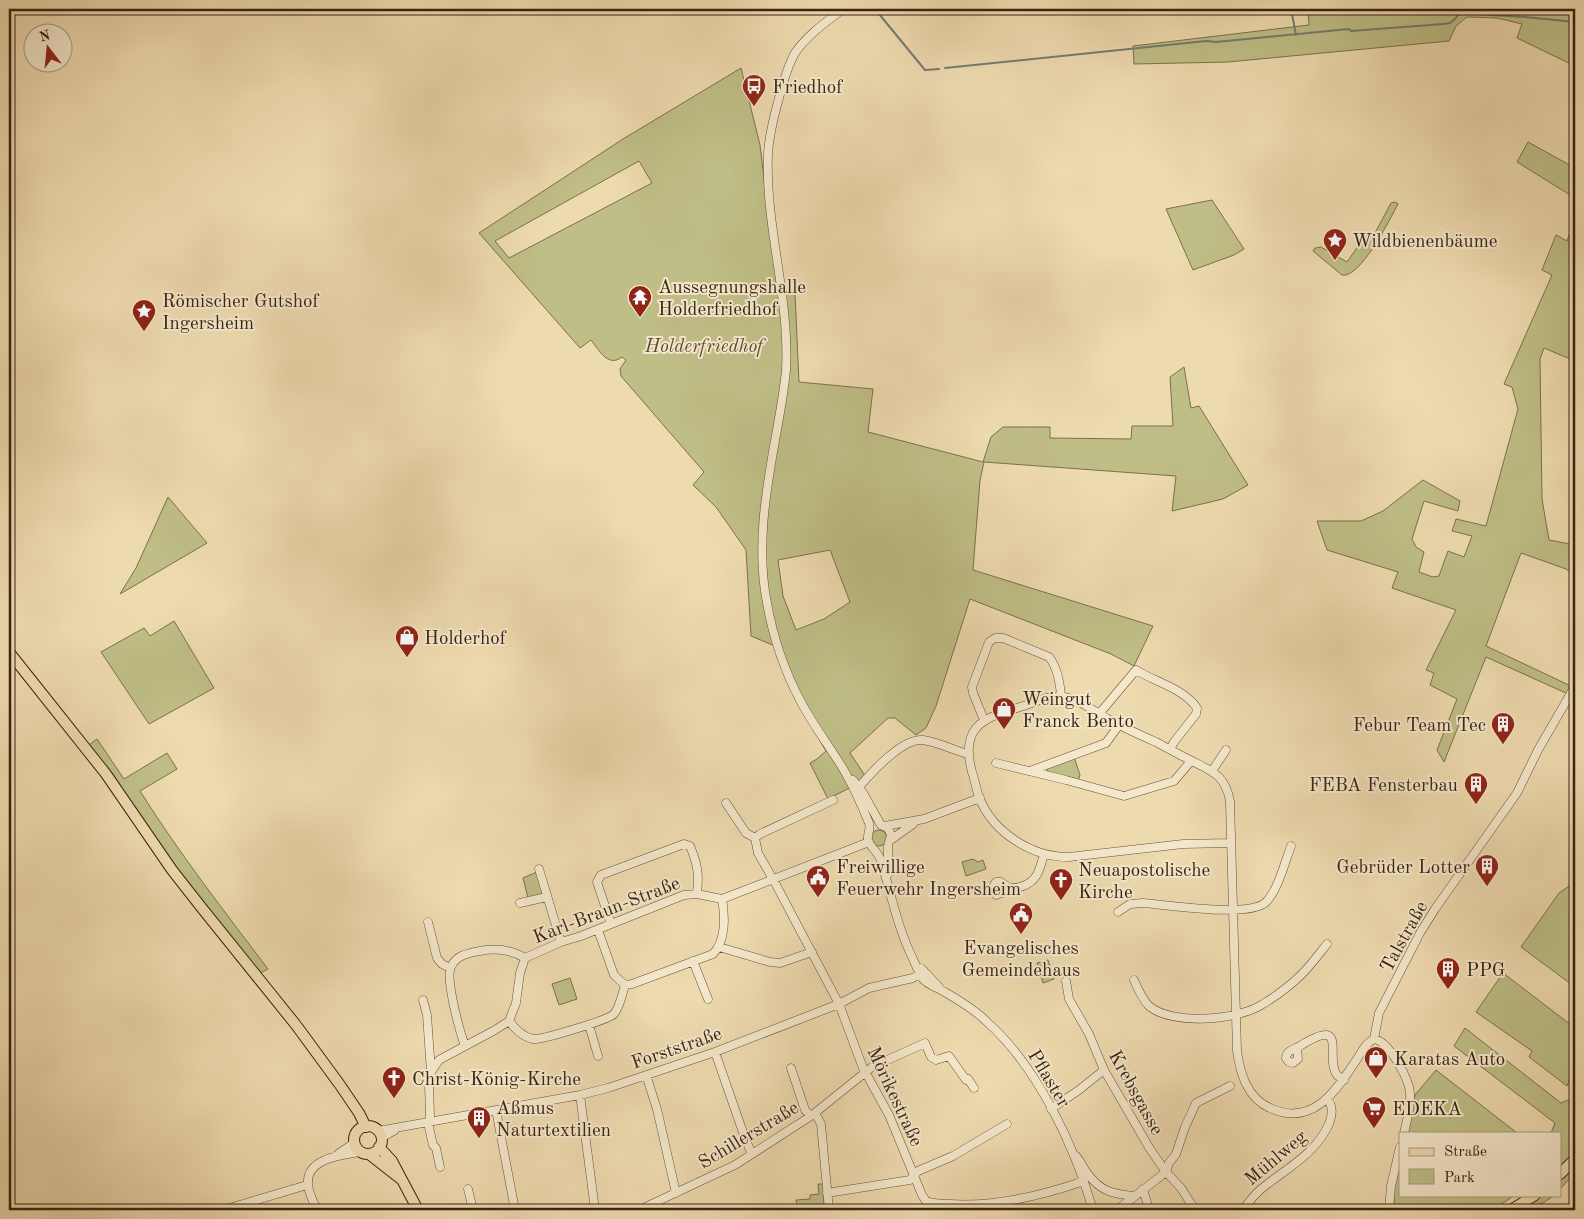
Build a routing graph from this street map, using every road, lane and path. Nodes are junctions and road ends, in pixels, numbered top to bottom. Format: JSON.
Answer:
{"nodes":[{"id":1,"x":843,"y":9,"type":"edge"},
{"id":2,"x":9,"y":652,"type":"edge"},
{"id":3,"x":1575,"y":686,"type":"edge"},
{"id":4,"x":1061,"y":696,"type":"junction"},
{"id":5,"x":1099,"y":714,"type":"junction"},
{"id":6,"x":984,"y":720,"type":"junction"},
{"id":7,"x":1119,"y":725,"type":"junction"},
{"id":8,"x":1170,"y":749,"type":"junction"},
{"id":9,"x":1226,"y":750,"type":"dead end"},
{"id":10,"x":968,"y":754,"type":"junction"},
{"id":11,"x":1191,"y":760,"type":"junction"},
{"id":12,"x":996,"y":763,"type":"dead end"},
{"id":13,"x":844,"y":770,"type":"junction"},
{"id":14,"x":1212,"y":771,"type":"junction"},
{"id":15,"x":1028,"y":772,"type":"junction"},
{"id":16,"x":859,"y":786,"type":"junction"},
{"id":17,"x":980,"y":798,"type":"junction"},
{"id":18,"x":833,"y":800,"type":"dead end"},
{"id":19,"x":726,"y":803,"type":"dead end"},
{"id":20,"x":924,"y":819,"type":"junction"},
{"id":21,"x":883,"y":826,"type":"junction"},
{"id":22,"x":871,"y":829,"type":"junction"},
{"id":23,"x":755,"y":838,"type":"junction"},
{"id":24,"x":869,"y":842,"type":"junction"},
{"id":25,"x":890,"y":842,"type":"junction"},
{"id":26,"x":1230,"y":843,"type":"junction"},
{"id":27,"x":1291,"y":846,"type":"dead end"},
{"id":28,"x":875,"y":848,"type":"junction"},
{"id":29,"x":1044,"y":854,"type":"junction"},
{"id":30,"x":539,"y":869,"type":"dead end"},
{"id":31,"x":773,"y":879,"type":"junction"},
{"id":32,"x":889,"y":888,"type":"junction"},
{"id":33,"x":1013,"y":889,"type":"dead end"},
{"id":34,"x":698,"y":894,"type":"junction"},
{"id":35,"x":547,"y":897,"type":"junction"},
{"id":36,"x":722,"y":899,"type":"junction"},
{"id":37,"x":520,"y":903,"type":"dead end"},
{"id":38,"x":1232,"y":911,"type":"junction"},
{"id":39,"x":1118,"y":912,"type":"dead end"},
{"id":40,"x":428,"y":922,"type":"dead end"},
{"id":41,"x":611,"y":924,"type":"junction"},
{"id":42,"x":598,"y":930,"type":"junction"},
{"id":43,"x":561,"y":942,"type":"junction"},
{"id":44,"x":1327,"y":944,"type":"dead end"},
{"id":45,"x":720,"y":947,"type":"junction"},
{"id":46,"x":812,"y":952,"type":"junction"},
{"id":47,"x":525,"y":958,"type":"junction"},
{"id":48,"x":693,"y":961,"type":"junction"},
{"id":49,"x":450,"y":968,"type":"junction"},
{"id":50,"x":922,"y":972,"type":"junction"},
{"id":51,"x":1134,"y":980,"type":"dead end"},
{"id":52,"x":1066,"y":981,"type":"dead end"},
{"id":53,"x":625,"y":985,"type":"junction"},
{"id":54,"x":708,"y":999,"type":"dead end"},
{"id":55,"x":423,"y":1000,"type":"dead end"},
{"id":56,"x":839,"y":1004,"type":"junction"},
{"id":57,"x":1235,"y":1016,"type":"junction"},
{"id":58,"x":509,"y":1021,"type":"junction"},
{"id":59,"x":589,"y":1025,"type":"junction"},
{"id":60,"x":1374,"y":1038,"type":"junction"},
{"id":61,"x":465,"y":1046,"type":"junction"},
{"id":62,"x":1297,"y":1048,"type":"dead end"},
{"id":63,"x":715,"y":1052,"type":"junction"},
{"id":64,"x":598,"y":1056,"type":"dead end"},
{"id":65,"x":791,"y":1068,"type":"dead end"},
{"id":66,"x":1104,"y":1070,"type":"junction"},
{"id":67,"x":431,"y":1072,"type":"junction"},
{"id":68,"x":865,"y":1072,"type":"junction"},
{"id":69,"x":646,"y":1075,"type":"junction"},
{"id":70,"x":1344,"y":1080,"type":"junction"},
{"id":71,"x":1230,"y":1086,"type":"dead end"},
{"id":72,"x":974,"y":1088,"type":"dead end"},
{"id":73,"x":580,"y":1095,"type":"junction"},
{"id":74,"x":1327,"y":1099,"type":"junction"},
{"id":75,"x":1051,"y":1108,"type":"junction"},
{"id":76,"x":496,"y":1110,"type":"junction"},
{"id":77,"x":811,"y":1115,"type":"junction"},
{"id":78,"x":428,"y":1123,"type":"junction"},
{"id":79,"x":1007,"y":1124,"type":"dead end"},
{"id":80,"x":362,"y":1129,"type":"junction"},
{"id":81,"x":1404,"y":1132,"type":"edge"},
{"id":82,"x":379,"y":1139,"type":"junction"},
{"id":83,"x":361,"y":1150,"type":"junction"},
{"id":84,"x":1399,"y":1151,"type":"edge"},
{"id":85,"x":1072,"y":1153,"type":"junction"},
{"id":86,"x":752,"y":1154,"type":"junction"},
{"id":87,"x":1575,"y":1159,"type":"edge"},
{"id":88,"x":440,"y":1167,"type":"dead end"},
{"id":89,"x":1166,"y":1172,"type":"junction"},
{"id":90,"x":1562,"y":1172,"type":"edge"},
{"id":91,"x":914,"y":1176,"type":"junction"},
{"id":92,"x":402,"y":1180,"type":"junction"},
{"id":93,"x":1084,"y":1181,"type":"junction"},
{"id":94,"x":307,"y":1185,"type":"junction"},
{"id":95,"x":468,"y":1189,"type":"dead end"},
{"id":96,"x":1143,"y":1189,"type":"junction"},
{"id":97,"x":828,"y":1193,"type":"junction"},
{"id":98,"x":676,"y":1194,"type":"junction"},
{"id":99,"x":1135,"y":1196,"type":"junction"},
{"id":100,"x":1533,"y":1196,"type":"edge"},
{"id":101,"x":223,"y":1210,"type":"edge"},
{"id":102,"x":317,"y":1210,"type":"edge"},
{"id":103,"x":418,"y":1210,"type":"edge"},
{"id":104,"x":473,"y":1210,"type":"edge"},
{"id":105,"x":514,"y":1210,"type":"edge"},
{"id":106,"x":595,"y":1210,"type":"edge"},
{"id":107,"x":639,"y":1210,"type":"edge"},
{"id":108,"x":829,"y":1210,"type":"edge"},
{"id":109,"x":1093,"y":1210,"type":"edge"},
{"id":110,"x":1116,"y":1210,"type":"edge"},
{"id":111,"x":1149,"y":1210,"type":"edge"},
{"id":112,"x":1195,"y":1210,"type":"edge"},
{"id":113,"x":1243,"y":1210,"type":"edge"},
{"id":114,"x":1389,"y":1210,"type":"edge"},
{"id":115,"x":1511,"y":1210,"type":"edge"}],
"edges":[{"from":1,"to":13,"type":"street"},
{"from":2,"to":80,"type":"main road"},
{"from":3,"to":60,"type":"street","name":"Talstraße"},
{"from":4,"to":5,"type":"street"},
{"from":4,"to":6,"type":"street"},
{"from":4,"to":6,"type":"street"},
{"from":5,"to":7,"type":"street"},
{"from":5,"to":8,"type":"street"},
{"from":6,"to":10,"type":"street"},
{"from":7,"to":8,"type":"street"},
{"from":7,"to":15,"type":"street"},
{"from":8,"to":11,"type":"street"},
{"from":9,"to":14,"type":"street"},
{"from":10,"to":16,"type":"street"},
{"from":10,"to":17,"type":"street"},
{"from":11,"to":14,"type":"street"},
{"from":11,"to":15,"type":"street"},
{"from":12,"to":15,"type":"street"},
{"from":13,"to":16,"type":"street"},
{"from":13,"to":22,"type":"street"},
{"from":14,"to":26,"type":"street"},
{"from":16,"to":21,"type":"street"},
{"from":17,"to":20,"type":"street"},
{"from":17,"to":29,"type":"street"},
{"from":18,"to":23,"type":"street"},
{"from":19,"to":23,"type":"street"},
{"from":20,"to":21,"type":"street"},
{"from":20,"to":25,"type":"street"},
{"from":21,"to":22,"type":"street"},
{"from":21,"to":25,"type":"street"},
{"from":22,"to":24,"type":"street"},
{"from":23,"to":31,"type":"street","name":"Mörikestraße"},
{"from":24,"to":28,"type":"street"},
{"from":24,"to":31,"type":"street"},
{"from":25,"to":28,"type":"street"},
{"from":25,"to":32,"type":"street"},
{"from":26,"to":29,"type":"street"},
{"from":26,"to":38,"type":"street"},
{"from":27,"to":38,"type":"street"},
{"from":28,"to":32,"type":"street"},
{"from":29,"to":33,"type":"street"},
{"from":30,"to":35,"type":"street"},
{"from":31,"to":36,"type":"street"},
{"from":31,"to":46,"type":"street","name":"Mörikestraße"},
{"from":32,"to":50,"type":"street","name":"Pflaster"},
{"from":34,"to":36,"type":"street","name":"Karl-Braun-Straße"},
{"from":34,"to":41,"type":"street","name":"Karl-Braun-Straße"},
{"from":34,"to":41,"type":"street"},
{"from":35,"to":37,"type":"street"},
{"from":35,"to":43,"type":"street"},
{"from":36,"to":45,"type":"street"},
{"from":38,"to":39,"type":"street"},
{"from":38,"to":57,"type":"street"},
{"from":40,"to":49,"type":"street"},
{"from":41,"to":42,"type":"street","name":"Karl-Braun-Straße"},
{"from":42,"to":43,"type":"street","name":"Karl-Braun-Straße"},
{"from":42,"to":53,"type":"street"},
{"from":43,"to":47,"type":"street","name":"Karl-Braun-Straße"},
{"from":44,"to":57,"type":"street"},
{"from":45,"to":46,"type":"street"},
{"from":45,"to":48,"type":"street"},
{"from":46,"to":56,"type":"street","name":"Mörikestraße"},
{"from":47,"to":49,"type":"street"},
{"from":47,"to":58,"type":"street","name":"Karl-Braun-Straße"},
{"from":48,"to":53,"type":"street"},
{"from":48,"to":54,"type":"street"},
{"from":49,"to":61,"type":"street"},
{"from":50,"to":56,"type":"street","name":"Forststraße"},
{"from":50,"to":75,"type":"street","name":"Pflaster"},
{"from":51,"to":57,"type":"street"},
{"from":52,"to":66,"type":"street","name":"Krebsgasse"},
{"from":53,"to":59,"type":"street"},
{"from":55,"to":67,"type":"street"},
{"from":56,"to":63,"type":"street","name":"Forststraße"},
{"from":56,"to":68,"type":"street","name":"Mörikestraße"},
{"from":57,"to":74,"type":"street"},
{"from":58,"to":59,"type":"street"},
{"from":58,"to":61,"type":"street"},
{"from":59,"to":64,"type":"street"},
{"from":60,"to":70,"type":"street"},
{"from":60,"to":81,"type":"street"},
{"from":61,"to":67,"type":"street"},
{"from":62,"to":70,"type":"street"},
{"from":63,"to":69,"type":"street","name":"Forststraße"},
{"from":63,"to":86,"type":"street"},
{"from":65,"to":77,"type":"street"},
{"from":66,"to":75,"type":"street"},
{"from":66,"to":89,"type":"street","name":"Krebsgasse"},
{"from":67,"to":78,"type":"street"},
{"from":68,"to":72,"type":"street","name":"Schillerstraße"},
{"from":68,"to":77,"type":"street","name":"Schillerstraße"},
{"from":68,"to":91,"type":"street","name":"Mörikestraße"},
{"from":69,"to":73,"type":"street","name":"Forststraße"},
{"from":69,"to":98,"type":"street"},
{"from":70,"to":74,"type":"street"},
{"from":71,"to":89,"type":"street"},
{"from":73,"to":76,"type":"street","name":"Forststraße"},
{"from":73,"to":106,"type":"street"},
{"from":74,"to":113,"type":"street","name":"Mühlweg"},
{"from":75,"to":85,"type":"street","name":"Pflaster"},
{"from":76,"to":78,"type":"street","name":"Forststraße"},
{"from":76,"to":105,"type":"street"},
{"from":77,"to":86,"type":"street","name":"Schillerstraße"},
{"from":77,"to":97,"type":"street"},
{"from":78,"to":82,"type":"street","name":"Forststraße"},
{"from":78,"to":88,"type":"street"},
{"from":79,"to":91,"type":"street"},
{"from":80,"to":82,"type":"main road"},
{"from":80,"to":83,"type":"main road"},
{"from":82,"to":83,"type":"main road"},
{"from":82,"to":92,"type":"main road"},
{"from":83,"to":92,"type":"main road"},
{"from":83,"to":94,"type":"street"},
{"from":84,"to":114,"type":"street"},
{"from":85,"to":93,"type":"street","name":"Pflaster"},
{"from":85,"to":99,"type":"street"},
{"from":86,"to":98,"type":"street","name":"Schillerstraße"},
{"from":87,"to":90,"type":"main road"},
{"from":89,"to":96,"type":"street"},
{"from":89,"to":112,"type":"street","name":"Krebsgasse"},
{"from":91,"to":93,"type":"street","name":"Mörikestraße"},
{"from":91,"to":97,"type":"street"},
{"from":92,"to":103,"type":"main road"},
{"from":93,"to":109,"type":"street","name":"Pflaster"},
{"from":94,"to":101,"type":"street"},
{"from":94,"to":102,"type":"street"},
{"from":95,"to":104,"type":"street"},
{"from":96,"to":99,"type":"street"},
{"from":96,"to":111,"type":"street"},
{"from":97,"to":108,"type":"street"},
{"from":98,"to":107,"type":"street","name":"Schillerstraße"},
{"from":99,"to":110,"type":"street"},
{"from":100,"to":115,"type":"main road"}]}
